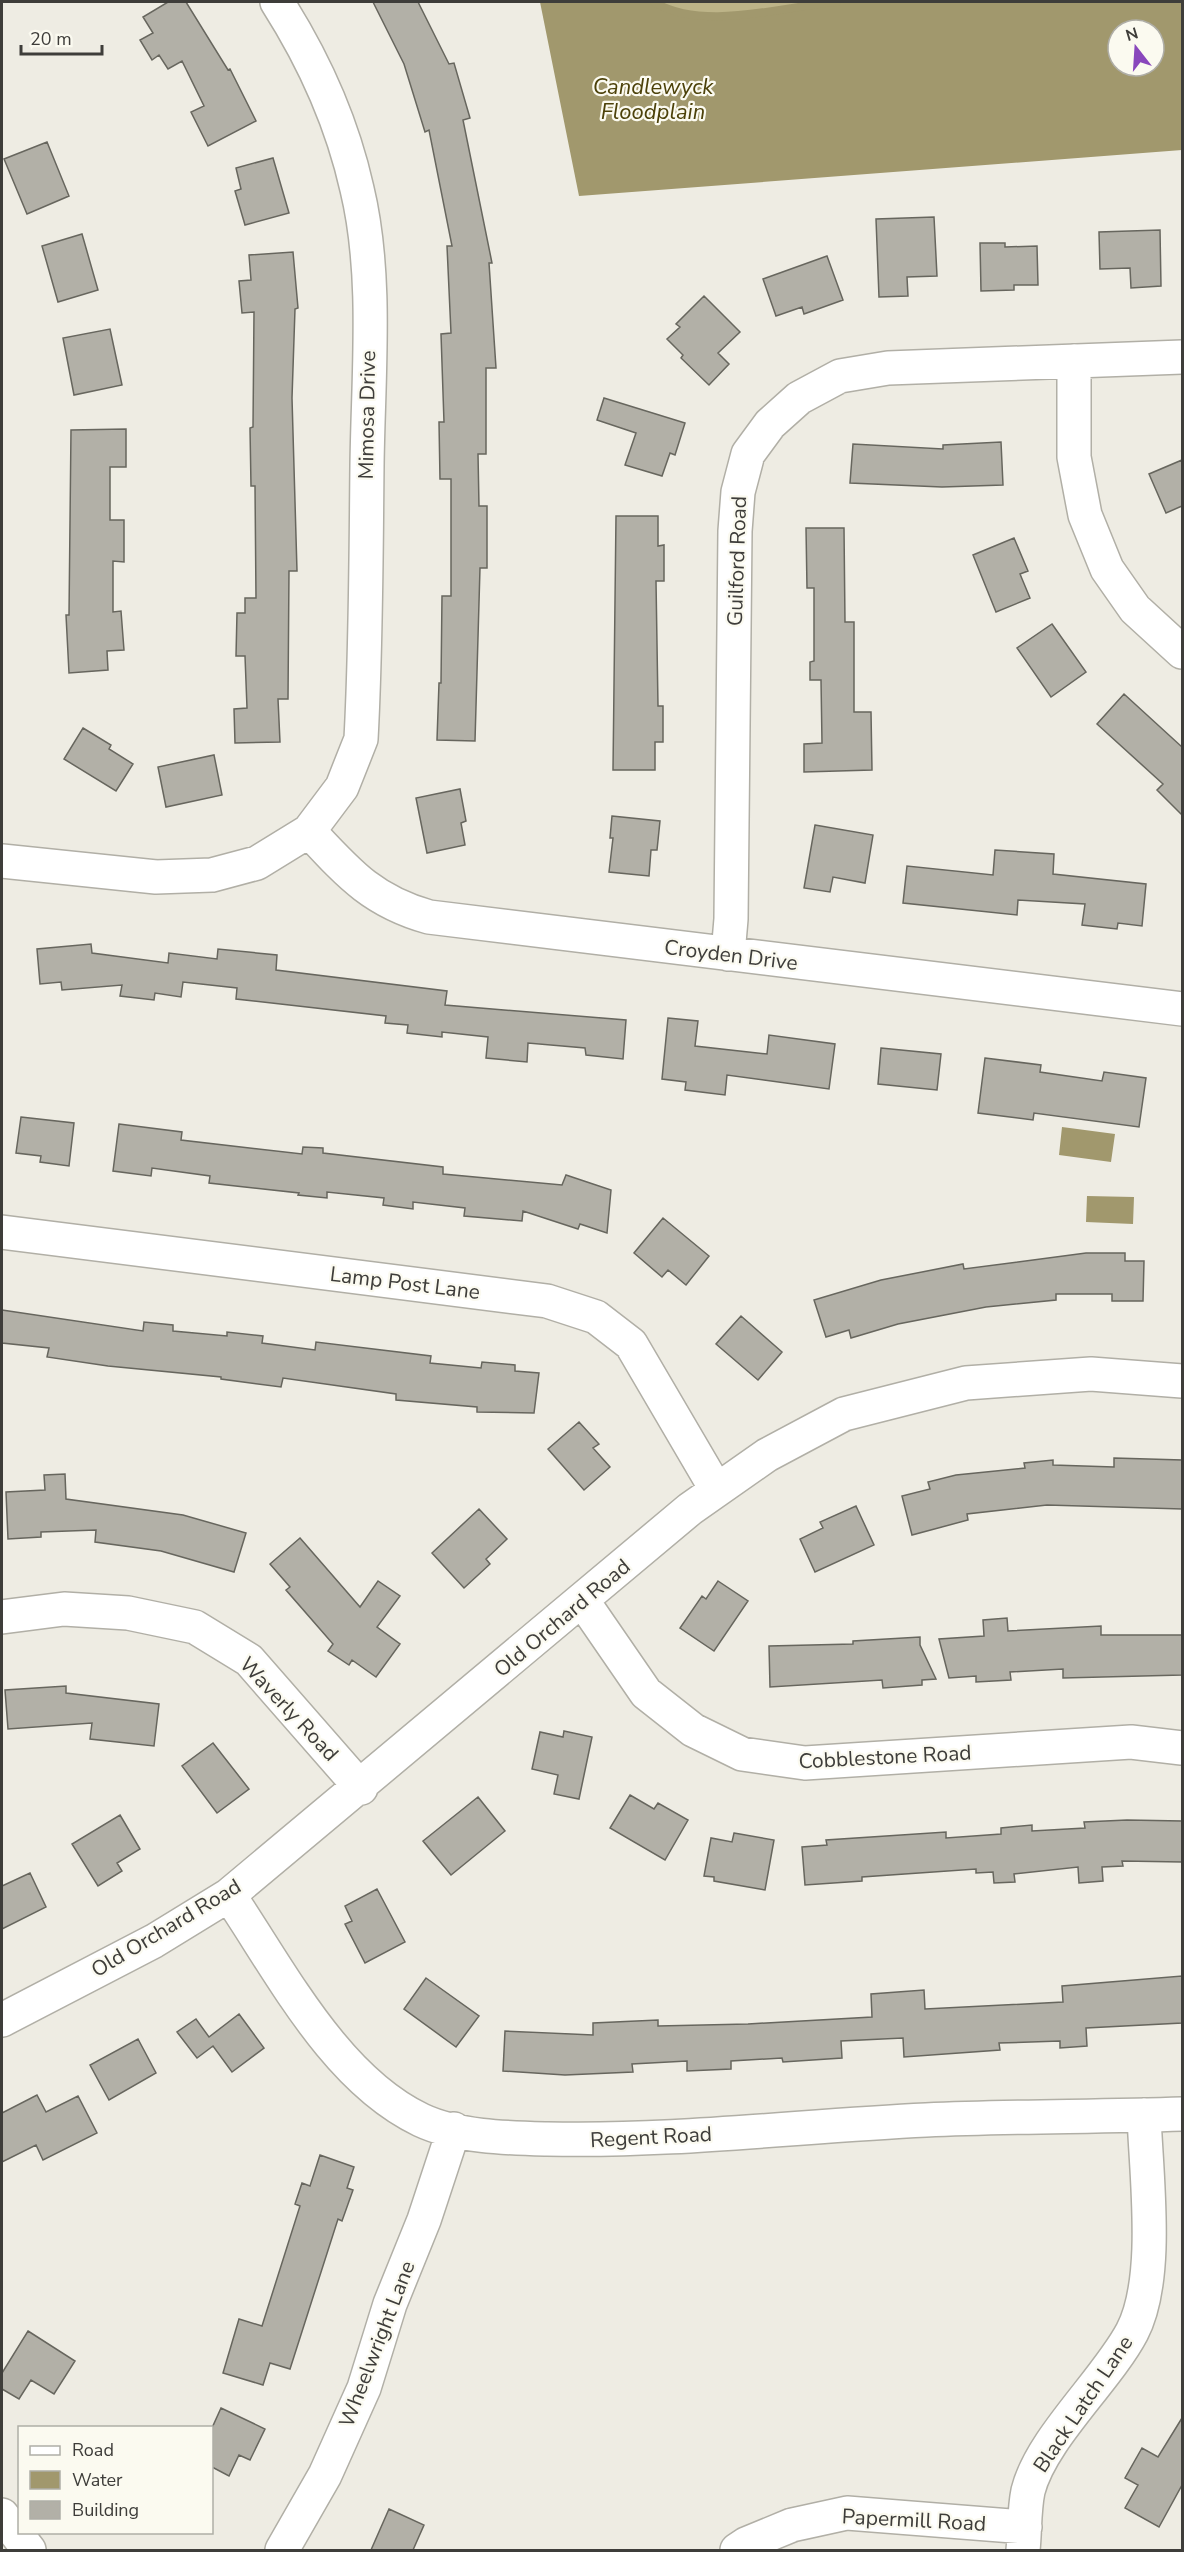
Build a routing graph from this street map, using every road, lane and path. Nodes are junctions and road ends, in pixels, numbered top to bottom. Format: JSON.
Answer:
{"nodes":[{"id":1,"x":277,"y":2,"type":"edge"},
{"id":2,"x":1182,"y":357,"type":"edge"},
{"id":3,"x":1074,"y":361,"type":"junction"},
{"id":4,"x":1182,"y":652,"type":"edge"},
{"id":5,"x":309,"y":831,"type":"junction"},
{"id":6,"x":2,"y":861,"type":"edge"},
{"id":7,"x":728,"y":954,"type":"junction"},
{"id":8,"x":1182,"y":1009,"type":"edge"},
{"id":9,"x":2,"y":1232,"type":"edge"},
{"id":10,"x":1182,"y":1381,"type":"edge"},
{"id":11,"x":716,"y":1488,"type":"junction"},
{"id":12,"x":582,"y":1600,"type":"junction"},
{"id":13,"x":2,"y":1617,"type":"edge"},
{"id":14,"x":1182,"y":1748,"type":"edge"},
{"id":15,"x":361,"y":1788,"type":"junction"},
{"id":16,"x":229,"y":1895,"type":"junction"},
{"id":17,"x":2,"y":2020,"type":"edge"},
{"id":18,"x":1182,"y":2114,"type":"edge"},
{"id":19,"x":1144,"y":2115,"type":"junction"},
{"id":20,"x":454,"y":2129,"type":"junction"},
{"id":21,"x":2,"y":2516,"type":"edge"},
{"id":22,"x":1024,"y":2539,"type":"edge"},
{"id":23,"x":29,"y":2550,"type":"edge"},
{"id":24,"x":282,"y":2550,"type":"edge"},
{"id":25,"x":737,"y":2550,"type":"edge"}],
"edges":[{"from":1,"to":5,"type":"street","name":"Mimosa Drive"},
{"from":2,"to":3,"type":"street","name":"Guilford Road"},
{"from":3,"to":4,"type":"street"},
{"from":3,"to":7,"type":"street","name":"Guilford Road"},
{"from":5,"to":6,"type":"street"},
{"from":5,"to":7,"type":"street","name":"Croyden Drive"},
{"from":7,"to":8,"type":"street","name":"Croyden Drive"},
{"from":9,"to":11,"type":"street","name":"Lamp Post Lane"},
{"from":10,"to":11,"type":"street","name":"Old Orchard Road"},
{"from":11,"to":12,"type":"street","name":"Old Orchard Road"},
{"from":12,"to":14,"type":"street","name":"Cobblestone Road"},
{"from":12,"to":15,"type":"street","name":"Old Orchard Road"},
{"from":13,"to":15,"type":"street","name":"Waverly Road"},
{"from":15,"to":16,"type":"street","name":"Old Orchard Road"},
{"from":16,"to":17,"type":"street","name":"Old Orchard Road"},
{"from":16,"to":20,"type":"street","name":"Regent Road"},
{"from":18,"to":19,"type":"street","name":"Regent Road"},
{"from":19,"to":20,"type":"street","name":"Regent Road"},
{"from":19,"to":22,"type":"street","name":"Black Latch Lane"},
{"from":20,"to":24,"type":"street","name":"Wheelwright Lane"},
{"from":21,"to":23,"type":"street"},
{"from":22,"to":25,"type":"street","name":"Papermill Road"}]}
